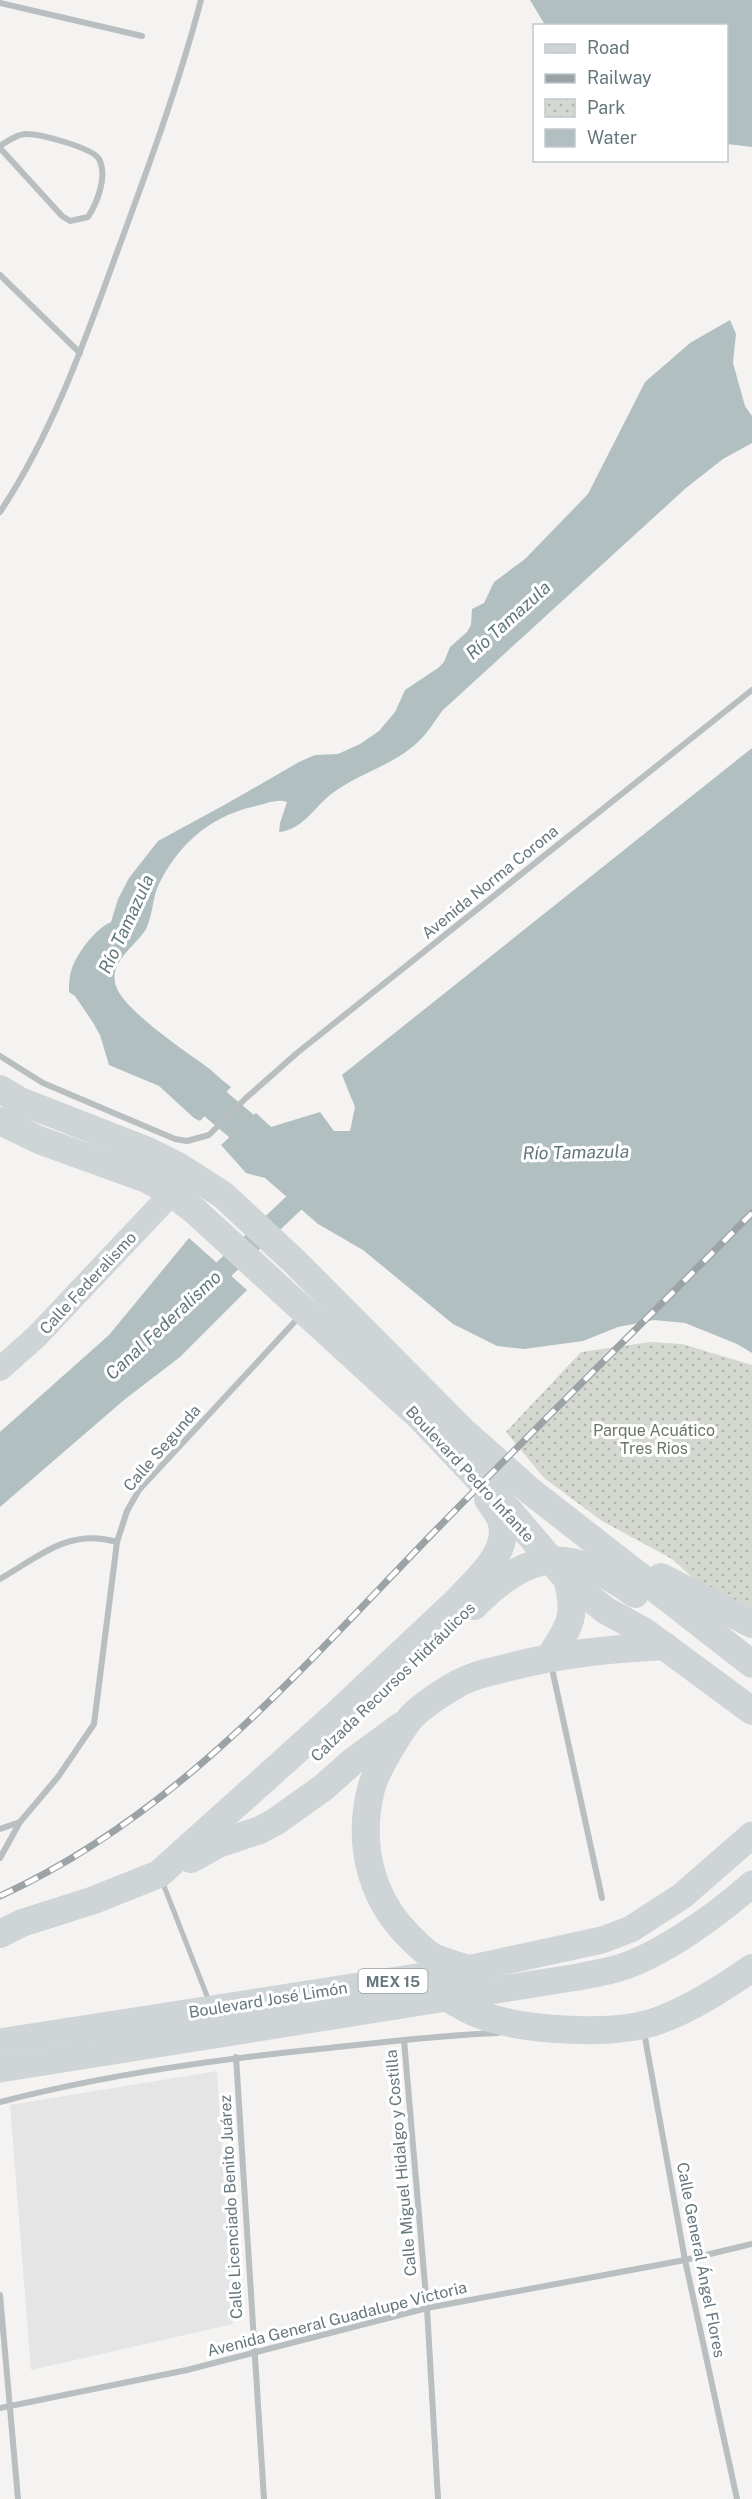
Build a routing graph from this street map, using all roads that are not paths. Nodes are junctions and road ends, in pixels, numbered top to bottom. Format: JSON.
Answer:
{"nodes":[{"id":1,"x":201,"y":0,"type":"edge"},
{"id":2,"x":0,"y":3,"type":"edge"},
{"id":3,"x":142,"y":36,"type":"dead end"},
{"id":4,"x":0,"y":147,"type":"edge"},
{"id":5,"x":0,"y":274,"type":"edge"},
{"id":6,"x":80,"y":353,"type":"junction"},
{"id":7,"x":0,"y":512,"type":"edge"},
{"id":8,"x":752,"y":690,"type":"edge"},
{"id":9,"x":0,"y":1056,"type":"edge"},
{"id":10,"x":0,"y":1089,"type":"edge"},
{"id":11,"x":0,"y":1121,"type":"edge"},
{"id":12,"x":172,"y":1193,"type":"junction"},
{"id":13,"x":305,"y":1311,"type":"junction"},
{"id":14,"x":0,"y":1369,"type":"edge"},
{"id":15,"x":422,"y":1419,"type":"junction"},
{"id":16,"x":117,"y":1542,"type":"junction"},
{"id":17,"x":587,"y":1565,"type":"junction"},
{"id":18,"x":0,"y":1579,"type":"edge"},
{"id":19,"x":752,"y":1624,"type":"edge"},
{"id":20,"x":665,"y":1646,"type":"junction"},
{"id":21,"x":549,"y":1658,"type":"junction"},
{"id":22,"x":752,"y":1664,"type":"edge"},
{"id":23,"x":752,"y":1687,"type":"edge"},
{"id":24,"x":752,"y":1711,"type":"edge"},
{"id":25,"x":410,"y":1719,"type":"junction"},
{"id":26,"x":324,"y":1787,"type":"junction"},
{"id":27,"x":366,"y":1815,"type":"junction"},
{"id":28,"x":21,"y":1822,"type":"junction"},
{"id":29,"x":0,"y":1829,"type":"edge"},
{"id":30,"x":752,"y":1835,"type":"edge"},
{"id":31,"x":211,"y":1849,"type":"junction"},
{"id":32,"x":0,"y":1857,"type":"edge"},
{"id":33,"x":159,"y":1874,"type":"junction"},
{"id":34,"x":752,"y":1884,"type":"edge"},
{"id":35,"x":602,"y":1898,"type":"dead end"},
{"id":36,"x":0,"y":1934,"type":"edge"},
{"id":37,"x":752,"y":1968,"type":"edge"},
{"id":38,"x":468,"y":1969,"type":"junction"},
{"id":39,"x":446,"y":1997,"type":"junction"},
{"id":40,"x":212,"y":2008,"type":"junction"},
{"id":41,"x":638,"y":2026,"type":"junction"},
{"id":42,"x":505,"y":2033,"type":"dead end"},
{"id":43,"x":609,"y":2039,"type":"dead end"},
{"id":44,"x":404,"y":2040,"type":"junction"},
{"id":45,"x":0,"y":2043,"type":"edge"},
{"id":46,"x":236,"y":2057,"type":"junction"},
{"id":47,"x":67,"y":2058,"type":"junction"},
{"id":48,"x":0,"y":2069,"type":"edge"},
{"id":49,"x":0,"y":2083,"type":"edge"},
{"id":50,"x":0,"y":2102,"type":"edge"},
{"id":51,"x":752,"y":2244,"type":"edge"},
{"id":52,"x":685,"y":2260,"type":"junction"},
{"id":53,"x":0,"y":2295,"type":"edge"},
{"id":54,"x":427,"y":2308,"type":"junction"},
{"id":55,"x":254,"y":2352,"type":"junction"},
{"id":56,"x":8,"y":2407,"type":"junction"},
{"id":57,"x":0,"y":2408,"type":"edge"},
{"id":58,"x":18,"y":2499,"type":"edge"},
{"id":59,"x":264,"y":2499,"type":"edge"},
{"id":60,"x":438,"y":2499,"type":"edge"},
{"id":61,"x":737,"y":2499,"type":"edge"}],
"edges":[{"from":1,"to":6,"type":"street"},
{"from":2,"to":3,"type":"street"},
{"from":4,"to":4,"type":"street"},
{"from":5,"to":6,"type":"street"},
{"from":6,"to":7,"type":"street"},
{"from":8,"to":9,"type":"street","name":"Avenida Norma Corona"},
{"from":10,"to":17,"type":"highway","name":"Boulevard Pedro Infante"},
{"from":11,"to":12,"type":"highway","name":"Boulevard Pedro Infante"},
{"from":12,"to":13,"type":"highway","name":"Boulevard Pedro Infante"},
{"from":12,"to":14,"type":"main road","name":"Calle Federalismo"},
{"from":13,"to":15,"type":"highway","name":"Boulevard Pedro Infante"},
{"from":13,"to":16,"type":"street","name":"Calle Segunda"},
{"from":15,"to":17,"type":"highway","name":"Boulevard Pedro Infante"},
{"from":15,"to":33,"type":"highway","name":"Calzada Recursos Hidráulicos"},
{"from":16,"to":18,"type":"street"},
{"from":16,"to":28,"type":"street","name":"Calle Segunda"},
{"from":17,"to":19,"type":"highway"},
{"from":17,"to":20,"type":"highway","name":"Boulevard Pedro Infante"},
{"from":17,"to":21,"type":"highway"},
{"from":17,"to":22,"type":"highway","name":"Boulevard Pedro Infante"},
{"from":17,"to":23,"type":"highway"},
{"from":17,"to":31,"type":"highway","name":"Calzada Recursos Hidráulicos"},
{"from":20,"to":21,"type":"highway"},
{"from":20,"to":24,"type":"highway","name":"Boulevard Pedro Infante"},
{"from":21,"to":25,"type":"highway"},
{"from":21,"to":35,"type":"street"},
{"from":25,"to":26,"type":"highway"},
{"from":25,"to":27,"type":"highway"},
{"from":26,"to":27,"type":"highway"},
{"from":26,"to":31,"type":"highway"},
{"from":27,"to":38,"type":"highway"},
{"from":28,"to":29,"type":"street"},
{"from":28,"to":32,"type":"street","name":"Calle Segunda"},
{"from":30,"to":38,"type":"main road","name":"Boulevard José Limón","number":"MEX 15"},
{"from":31,"to":33,"type":"highway","name":"Calzada Recursos Hidráulicos"},
{"from":33,"to":36,"type":"highway","name":"Calzada Recursos Hidráulicos"},
{"from":33,"to":40,"type":"street"},
{"from":34,"to":39,"type":"main road","name":"Boulevard José Limón","number":"MEX 15"},
{"from":37,"to":41,"type":"highway"},
{"from":38,"to":40,"type":"main road","name":"Boulevard José Limón","number":"MEX 15"},
{"from":39,"to":41,"type":"highway"},
{"from":39,"to":47,"type":"main road","name":"Boulevard José Limón","number":"MEX 15"},
{"from":40,"to":45,"type":"main road","name":"Boulevard José Limón","number":"MEX 15"},
{"from":41,"to":43,"type":"street"},
{"from":41,"to":52,"type":"street","name":"Calle General Ángel Flores"},
{"from":42,"to":44,"type":"street"},
{"from":44,"to":46,"type":"street"},
{"from":44,"to":54,"type":"street","name":"Calle Miguel Hidalgo y Costilla"},
{"from":46,"to":50,"type":"street"},
{"from":46,"to":55,"type":"street","name":"Calle Licenciado Benito Juárez"},
{"from":47,"to":48,"type":"main road","name":"Boulevard José Limón","number":"MEX 15"},
{"from":47,"to":49,"type":"main road"},
{"from":51,"to":52,"type":"street","name":"Avenida General Guadalupe Victoria"},
{"from":52,"to":54,"type":"street","name":"Avenida General Guadalupe Victoria"},
{"from":52,"to":61,"type":"street","name":"Calle General Ángel Flores"},
{"from":53,"to":56,"type":"street"},
{"from":54,"to":55,"type":"street","name":"Avenida General Guadalupe Victoria"},
{"from":54,"to":60,"type":"street","name":"Calle Miguel Hidalgo y Costilla"},
{"from":55,"to":56,"type":"street","name":"Avenida General Guadalupe Victoria"},
{"from":55,"to":59,"type":"street","name":"Calle Licenciado Benito Juárez"},
{"from":56,"to":57,"type":"street","name":"Avenida General Guadalupe Victoria"},
{"from":56,"to":58,"type":"street"}]}
